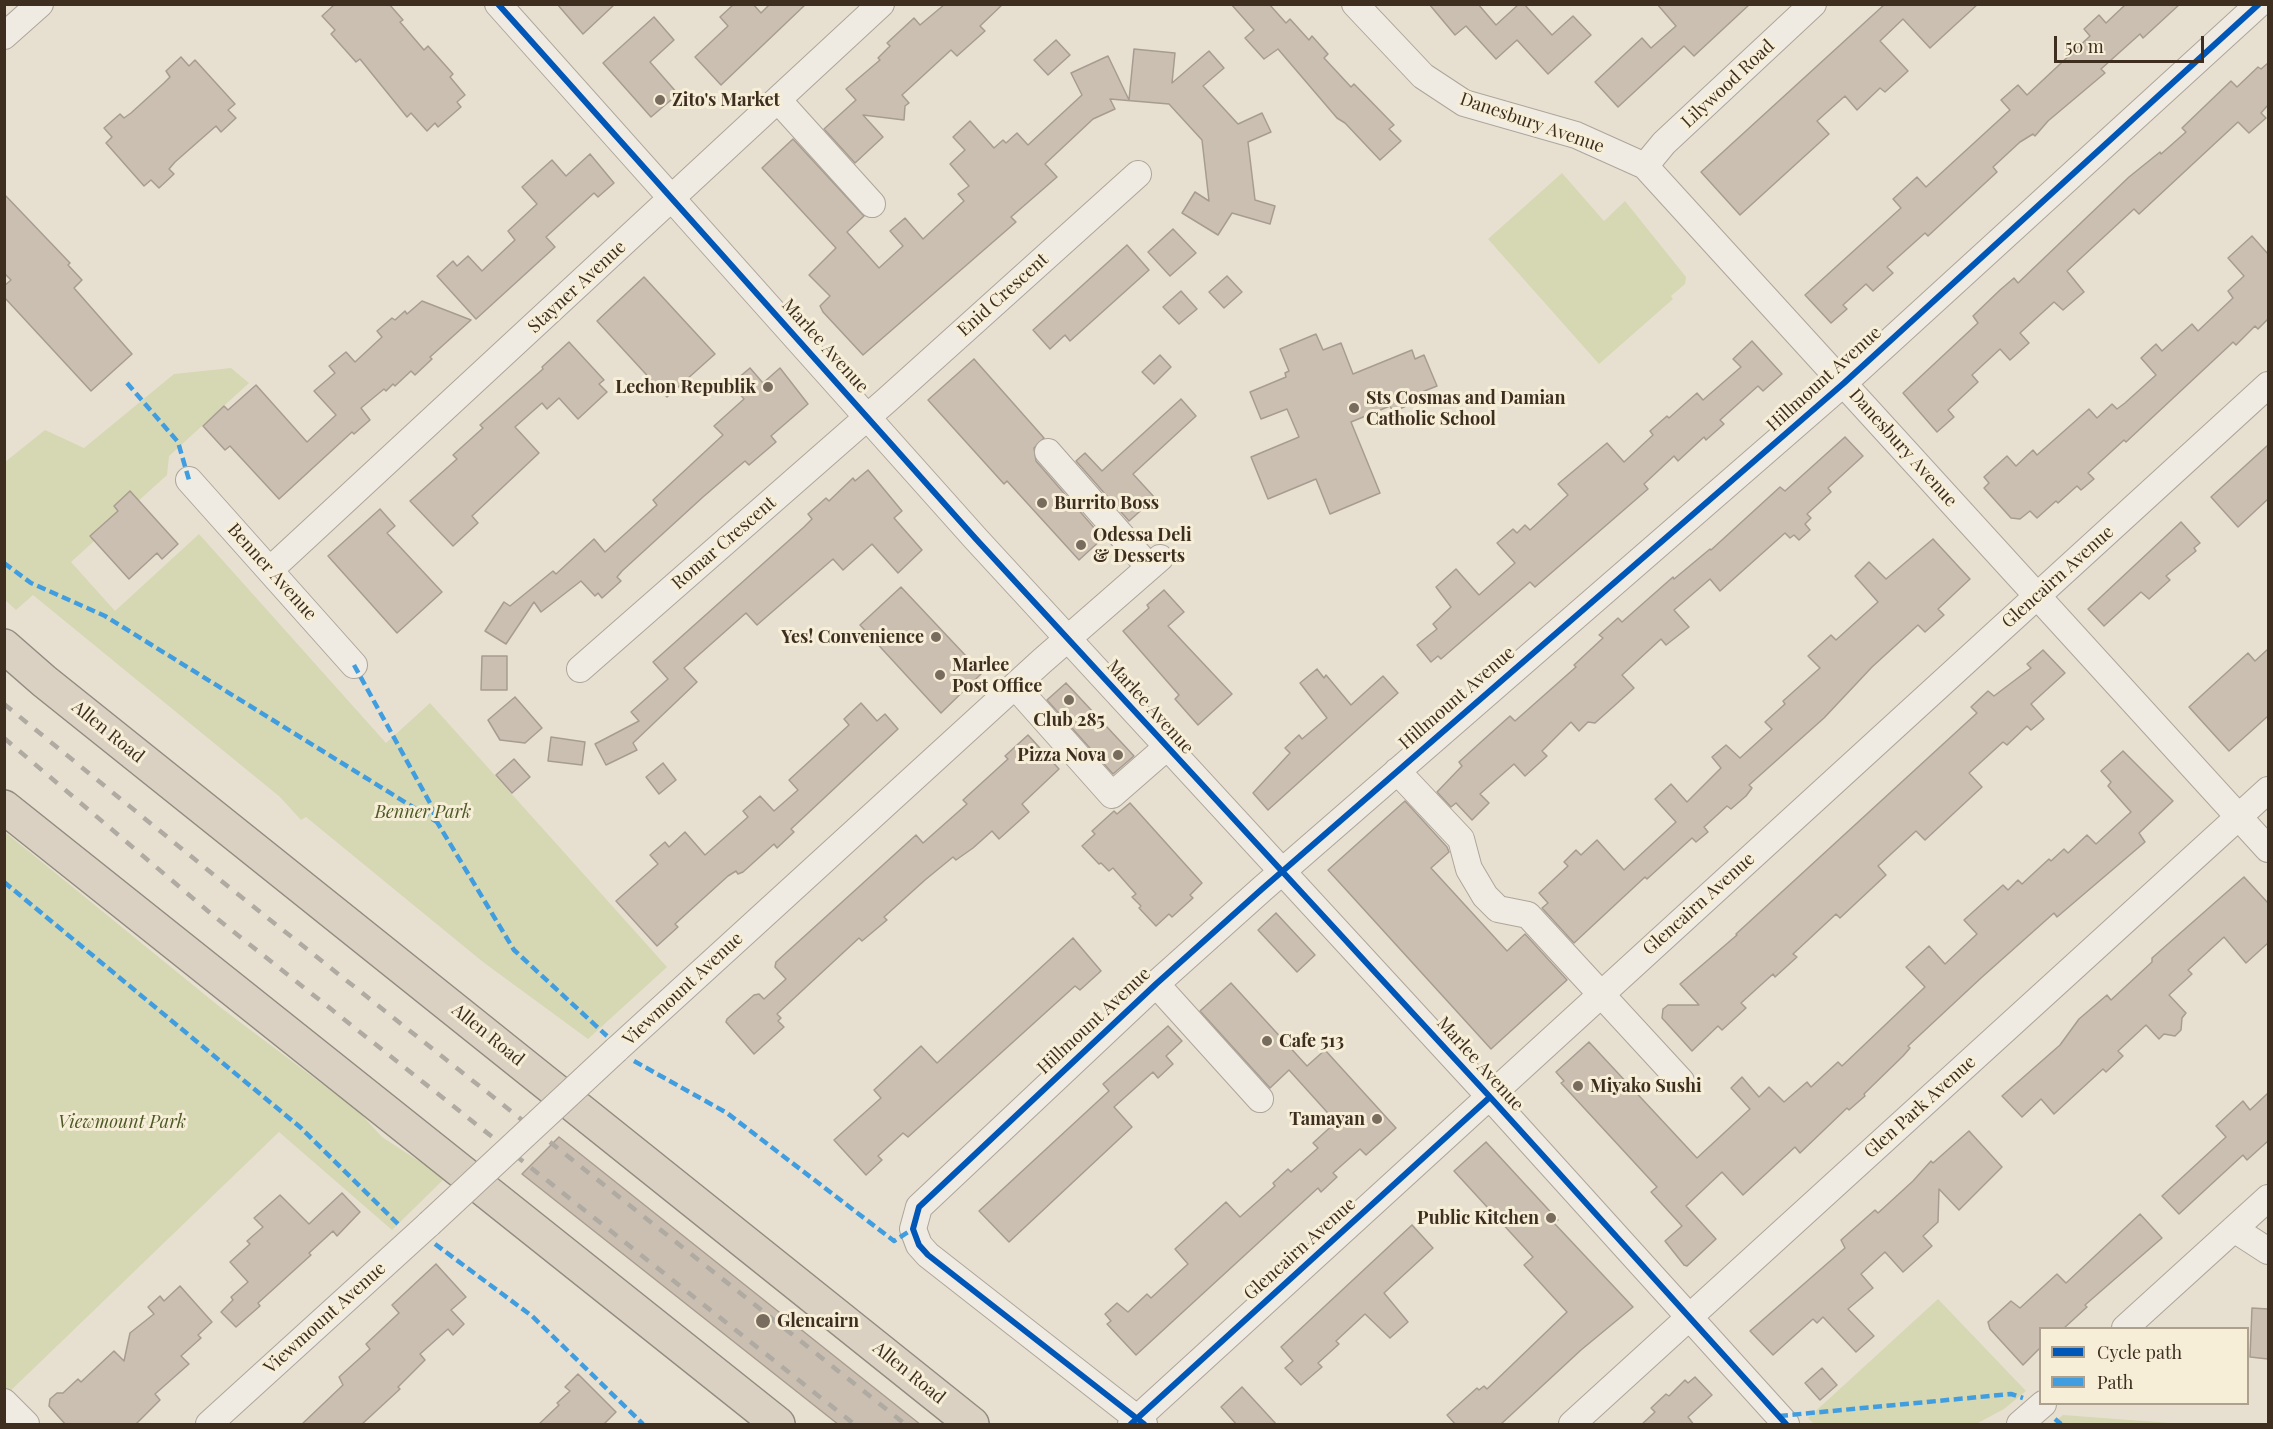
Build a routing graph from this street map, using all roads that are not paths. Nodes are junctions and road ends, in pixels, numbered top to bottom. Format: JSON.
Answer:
{"nodes":[{"id":1,"x":40,"y":4,"type":"edge"},
{"id":2,"x":498,"y":4,"type":"edge"},
{"id":3,"x":881,"y":4,"type":"edge"},
{"id":4,"x":1355,"y":4,"type":"edge"},
{"id":5,"x":2259,"y":4,"type":"edge"},
{"id":6,"x":1809,"y":6,"type":"edge"},
{"id":7,"x":4,"y":36,"type":"edge"},
{"id":8,"x":778,"y":100,"type":"junction"},
{"id":9,"x":1645,"y":166,"type":"junction"},
{"id":10,"x":1138,"y":174,"type":"dead end"},
{"id":11,"x":672,"y":200,"type":"junction"},
{"id":12,"x":872,"y":204,"type":"dead end"},
{"id":13,"x":1844,"y":383,"type":"junction"},
{"id":14,"x":2268,"y":385,"type":"edge"},
{"id":15,"x":868,"y":416,"type":"junction"},
{"id":16,"x":1048,"y":452,"type":"dead end"},
{"id":17,"x":189,"y":480,"type":"dead end"},
{"id":18,"x":271,"y":569,"type":"junction"},
{"id":19,"x":2037,"y":596,"type":"junction"},
{"id":20,"x":1067,"y":639,"type":"junction"},
{"id":21,"x":4,"y":646,"type":"edge"},
{"id":22,"x":354,"y":665,"type":"dead end"},
{"id":23,"x":580,"y":669,"type":"dead end"},
{"id":24,"x":1015,"y":686,"type":"junction"},
{"id":25,"x":1167,"y":747,"type":"junction"},
{"id":26,"x":1397,"y":771,"type":"junction"},
{"id":27,"x":2268,"y":790,"type":"edge"},
{"id":28,"x":4,"y":807,"type":"edge"},
{"id":29,"x":2239,"y":817,"type":"junction"},
{"id":30,"x":2268,"y":849,"type":"edge"},
{"id":31,"x":1281,"y":872,"type":"junction"},
{"id":32,"x":1156,"y":984,"type":"junction"},
{"id":33,"x":1602,"y":993,"type":"junction"},
{"id":34,"x":1681,"y":1081,"type":"dead end"},
{"id":35,"x":1490,"y":1097,"type":"junction"},
{"id":36,"x":1260,"y":1099,"type":"dead end"},
{"id":37,"x":2268,"y":1198,"type":"edge"},
{"id":38,"x":2234,"y":1229,"type":"junction"},
{"id":39,"x":2268,"y":1251,"type":"edge"},
{"id":40,"x":1688,"y":1318,"type":"junction"},
{"id":41,"x":2127,"y":1327,"type":"edge"},
{"id":42,"x":4,"y":1402,"type":"edge"},
{"id":43,"x":2042,"y":1405,"type":"edge"},
{"id":44,"x":1137,"y":1423,"type":"edge"},
{"id":45,"x":26,"y":1425,"type":"edge"},
{"id":46,"x":209,"y":1425,"type":"edge"},
{"id":47,"x":778,"y":1425,"type":"edge"},
{"id":48,"x":972,"y":1425,"type":"edge"},
{"id":49,"x":1572,"y":1425,"type":"edge"},
{"id":50,"x":1786,"y":1425,"type":"edge"},
{"id":51,"x":2020,"y":1425,"type":"edge"}],
"edges":[{"from":1,"to":7,"type":"street"},
{"from":2,"to":11,"type":"street","name":"Marlee Avenue"},
{"from":3,"to":8,"type":"street","name":"Stayner Avenue"},
{"from":4,"to":9,"type":"street","name":"Danesbury Avenue"},
{"from":5,"to":13,"type":"street","name":"Hillmount Avenue"},
{"from":6,"to":9,"type":"street","name":"Lilywood Road"},
{"from":8,"to":11,"type":"street","name":"Stayner Avenue"},
{"from":8,"to":12,"type":"street"},
{"from":9,"to":13,"type":"street","name":"Danesbury Avenue"},
{"from":10,"to":15,"type":"street","name":"Enid Crescent"},
{"from":11,"to":15,"type":"street","name":"Marlee Avenue"},
{"from":11,"to":18,"type":"street","name":"Stayner Avenue"},
{"from":13,"to":19,"type":"street","name":"Danesbury Avenue"},
{"from":13,"to":26,"type":"street","name":"Hillmount Avenue"},
{"from":14,"to":19,"type":"street","name":"Glencairn Avenue"},
{"from":15,"to":20,"type":"street","name":"Marlee Avenue"},
{"from":15,"to":23,"type":"street","name":"Romar Crescent"},
{"from":16,"to":20,"type":"street","name":"Viewmount Avenue"},
{"from":17,"to":18,"type":"street","name":"Benner Avenue"},
{"from":18,"to":22,"type":"street","name":"Benner Avenue"},
{"from":19,"to":29,"type":"street","name":"Danesbury Avenue"},
{"from":19,"to":33,"type":"street","name":"Glencairn Avenue"},
{"from":20,"to":24,"type":"street","name":"Viewmount Avenue"},
{"from":20,"to":25,"type":"street","name":"Marlee Avenue"},
{"from":21,"to":48,"type":"highway","name":"Allen Road"},
{"from":24,"to":25,"type":"street"},
{"from":24,"to":46,"type":"street","name":"Viewmount Avenue","bridge":true},
{"from":25,"to":31,"type":"street","name":"Marlee Avenue"},
{"from":26,"to":31,"type":"street","name":"Hillmount Avenue"},
{"from":26,"to":33,"type":"street"},
{"from":27,"to":29,"type":"street","name":"Glen Park Avenue"},
{"from":28,"to":47,"type":"highway"},
{"from":29,"to":30,"type":"street","name":"Danesbury Avenue"},
{"from":29,"to":40,"type":"street","name":"Glen Park Avenue"},
{"from":31,"to":32,"type":"street","name":"Hillmount Avenue"},
{"from":31,"to":35,"type":"street","name":"Marlee Avenue"},
{"from":32,"to":36,"type":"street"},
{"from":32,"to":44,"type":"street","name":"Hillmount Avenue"},
{"from":33,"to":34,"type":"street"},
{"from":33,"to":35,"type":"street","name":"Glencairn Avenue"},
{"from":35,"to":40,"type":"street","name":"Marlee Avenue"},
{"from":35,"to":44,"type":"street","name":"Glencairn Avenue"},
{"from":37,"to":38,"type":"street"},
{"from":38,"to":39,"type":"street"},
{"from":38,"to":41,"type":"street"},
{"from":40,"to":49,"type":"street","name":"Glen Park Avenue"},
{"from":40,"to":50,"type":"street","name":"Marlee Avenue"},
{"from":42,"to":45,"type":"street"},
{"from":43,"to":51,"type":"street"}]}
